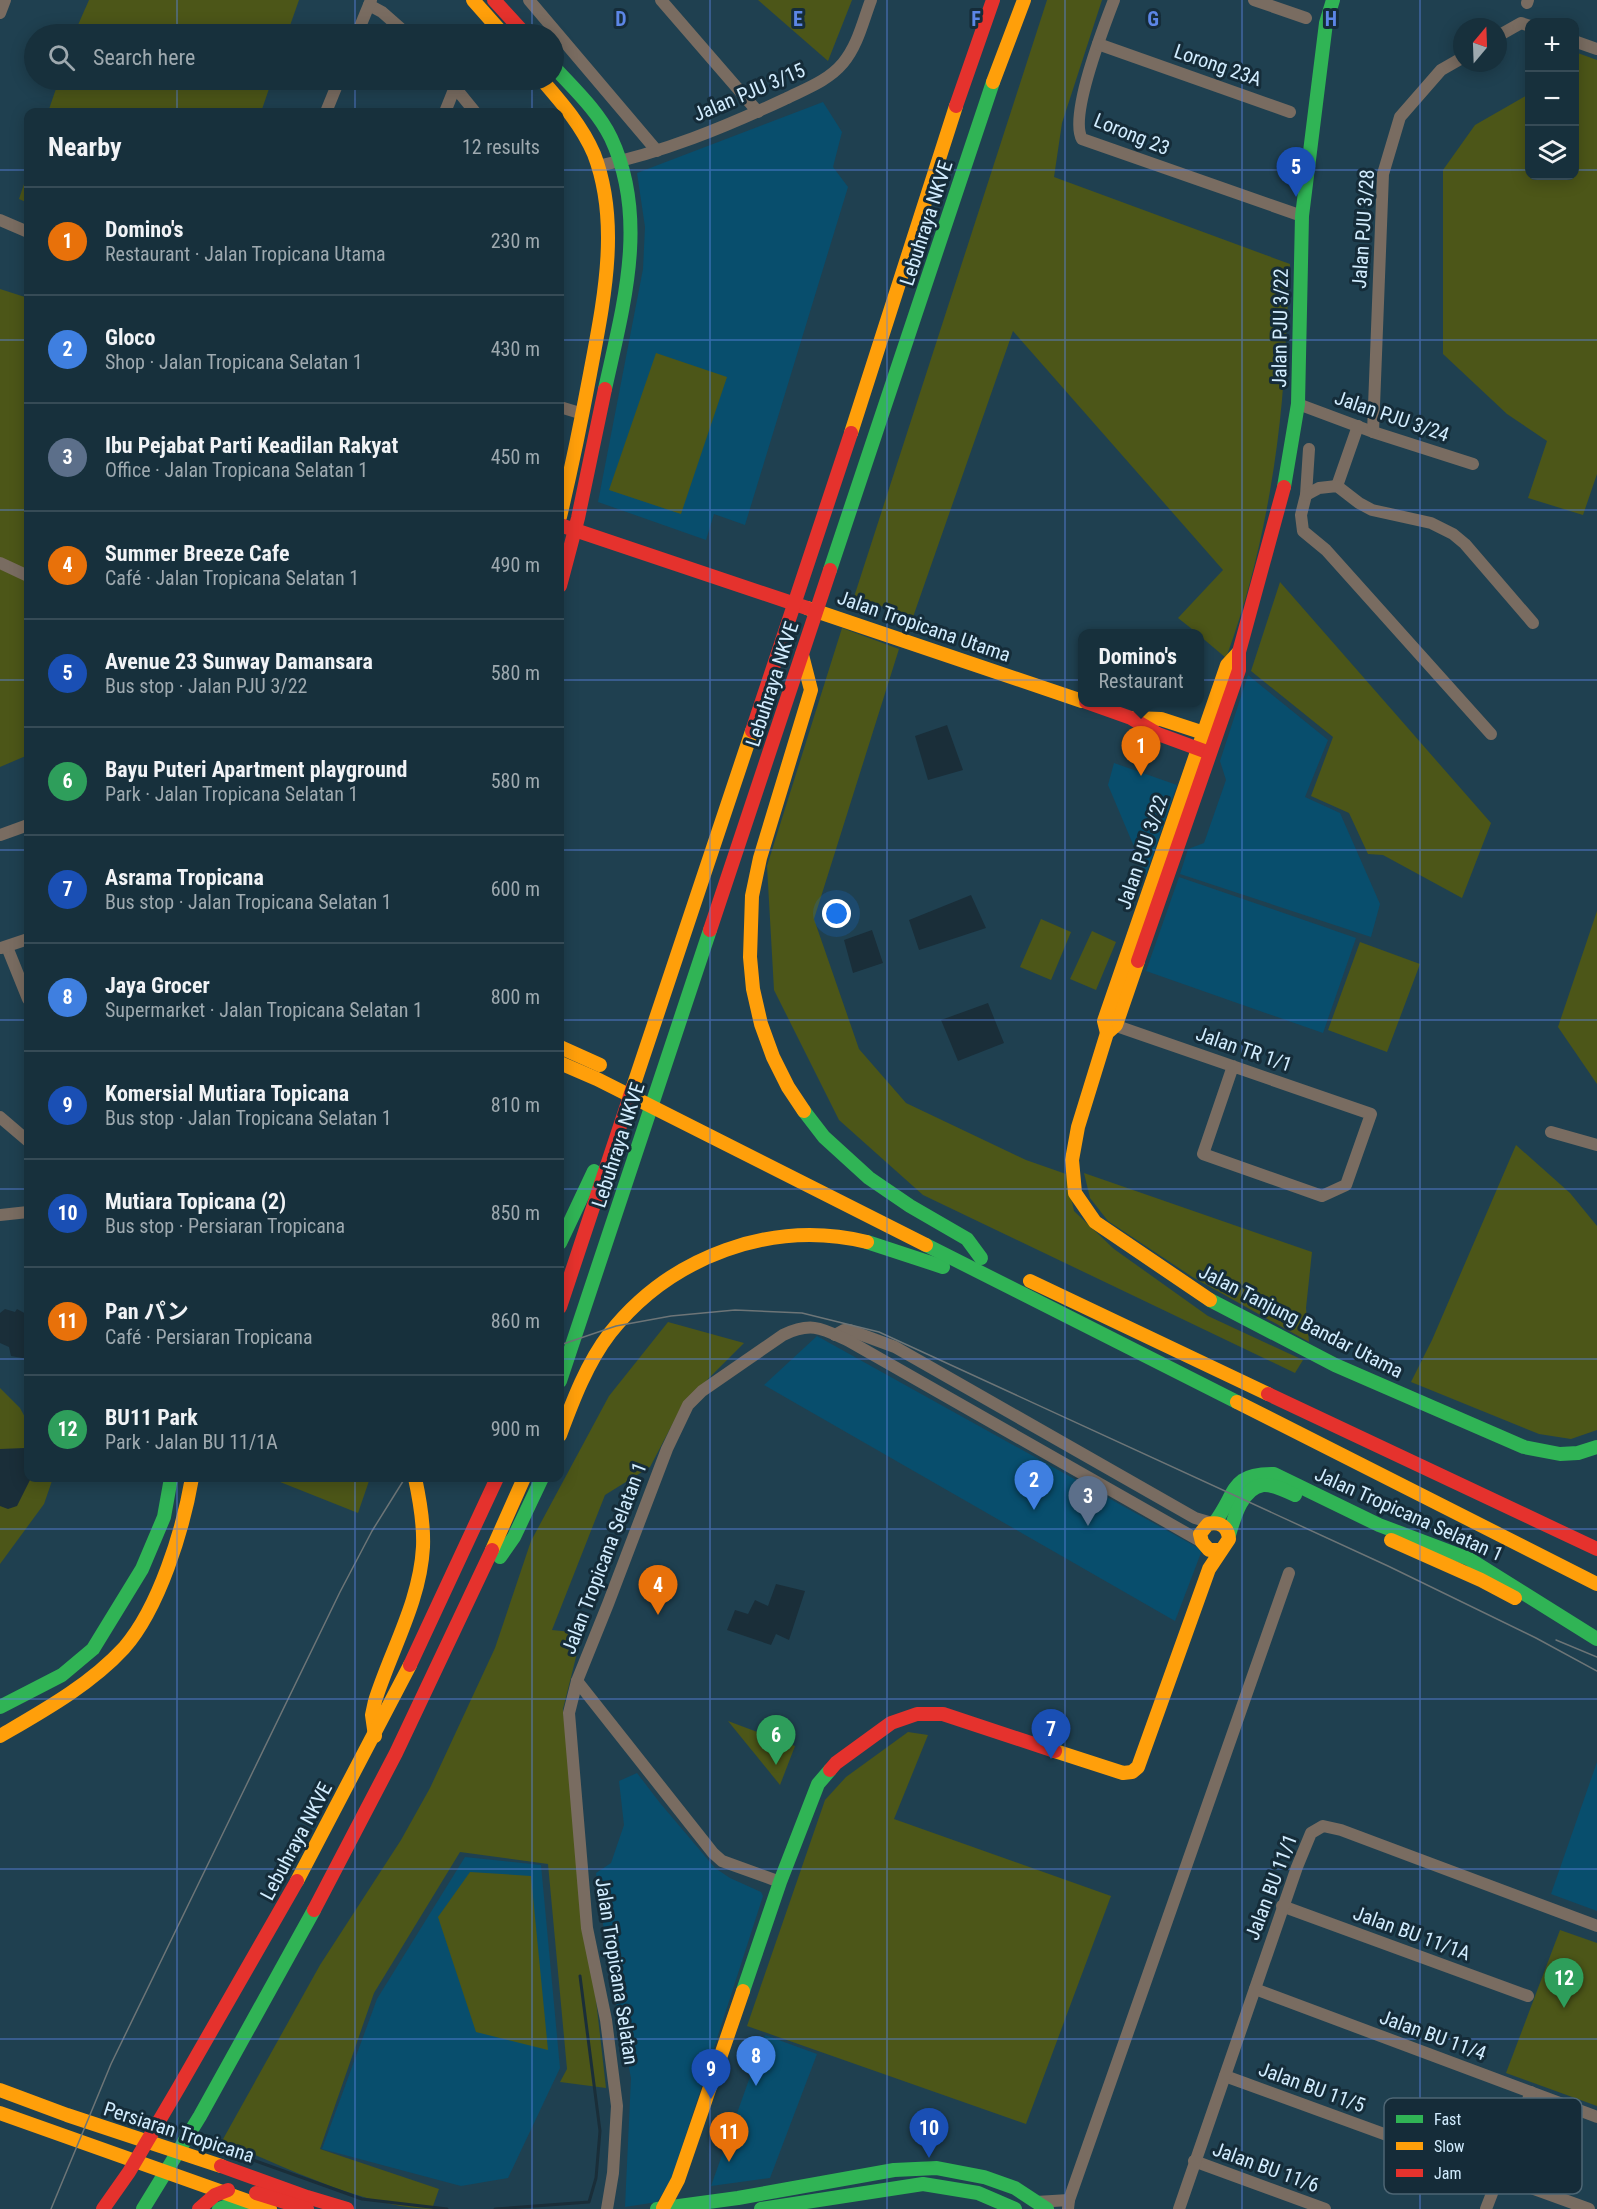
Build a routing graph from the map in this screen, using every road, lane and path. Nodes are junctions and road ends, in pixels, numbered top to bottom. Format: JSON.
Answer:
{"nodes":[{"id":1,"x":5,"y":0,"type":"edge"},
{"id":2,"x":473,"y":0,"type":"edge"},
{"id":3,"x":494,"y":0,"type":"edge"},
{"id":4,"x":530,"y":0,"type":"edge"},
{"id":5,"x":661,"y":0,"type":"edge"},
{"id":6,"x":871,"y":0,"type":"edge"},
{"id":7,"x":993,"y":0,"type":"edge"},
{"id":8,"x":1024,"y":0,"type":"edge"},
{"id":9,"x":1114,"y":0,"type":"edge"},
{"id":10,"x":1254,"y":0,"type":"edge"},
{"id":11,"x":1333,"y":0,"type":"edge"},
{"id":12,"x":370,"y":2,"type":"edge"},
{"id":13,"x":0,"y":13,"type":"edge"},
{"id":14,"x":1306,"y":18,"type":"dead end"},
{"id":15,"x":361,"y":24,"type":"edge"},
{"id":16,"x":395,"y":24,"type":"edge"},
{"id":17,"x":494,"y":24,"type":"edge"},
{"id":18,"x":516,"y":24,"type":"edge"},
{"id":19,"x":550,"y":24,"type":"edge"},
{"id":20,"x":1525,"y":25,"type":"edge"},
{"id":21,"x":1507,"y":32,"type":"edge"},
{"id":22,"x":564,"y":40,"type":"edge"},
{"id":23,"x":1579,"y":42,"type":"edge"},
{"id":24,"x":1098,"y":44,"type":"junction"},
{"id":25,"x":1597,"y":49,"type":"edge"},
{"id":26,"x":1453,"y":63,"type":"edge"},
{"id":27,"x":564,"y":78,"type":"edge"},
{"id":28,"x":335,"y":90,"type":"edge"},
{"id":29,"x":450,"y":90,"type":"edge"},
{"id":30,"x":458,"y":90,"type":"edge"},
{"id":31,"x":551,"y":90,"type":"edge"},
{"id":32,"x":328,"y":108,"type":"edge"},
{"id":33,"x":446,"y":108,"type":"edge"},
{"id":34,"x":472,"y":108,"type":"edge"},
{"id":35,"x":758,"y":112,"type":"junction"},
{"id":36,"x":1290,"y":112,"type":"dead end"},
{"id":37,"x":657,"y":151,"type":"junction"},
{"id":38,"x":620,"y":162,"type":"junction"},
{"id":39,"x":598,"y":166,"type":"junction"},
{"id":40,"x":1302,"y":216,"type":"junction"},
{"id":41,"x":0,"y":220,"type":"edge"},
{"id":42,"x":24,"y":230,"type":"edge"},
{"id":43,"x":1298,"y":404,"type":"junction"},
{"id":44,"x":564,"y":407,"type":"edge"},
{"id":45,"x":583,"y":414,"type":"junction"},
{"id":46,"x":1358,"y":426,"type":"junction"},
{"id":47,"x":1373,"y":432,"type":"junction"},
{"id":48,"x":1309,"y":449,"type":"dead end"},
{"id":49,"x":1473,"y":464,"type":"dead end"},
{"id":50,"x":1337,"y":486,"type":"junction"},
{"id":51,"x":1306,"y":495,"type":"junction"},
{"id":52,"x":564,"y":500,"type":"edge"},
{"id":53,"x":564,"y":519,"type":"edge"},
{"id":54,"x":577,"y":524,"type":"junction"},
{"id":55,"x":605,"y":540,"type":"junction"},
{"id":56,"x":567,"y":560,"type":"junction"},
{"id":57,"x":0,"y":563,"type":"edge"},
{"id":58,"x":564,"y":571,"type":"edge"},
{"id":59,"x":24,"y":574,"type":"edge"},
{"id":60,"x":753,"y":589,"type":"junction"},
{"id":61,"x":1533,"y":623,"type":"dead end"},
{"id":62,"x":1239,"y":652,"type":"junction"},
{"id":63,"x":802,"y":654,"type":"junction"},
{"id":64,"x":1078,"y":700,"type":"edge"},
{"id":65,"x":1099,"y":707,"type":"edge"},
{"id":66,"x":1131,"y":718,"type":"junction"},
{"id":67,"x":1203,"y":733,"type":"junction"},
{"id":68,"x":1491,"y":735,"type":"dead end"},
{"id":69,"x":1216,"y":737,"type":"junction"},
{"id":70,"x":1197,"y":748,"type":"junction"},
{"id":71,"x":1211,"y":753,"type":"junction"},
{"id":72,"x":24,"y":826,"type":"edge"},
{"id":73,"x":0,"y":835,"type":"edge"},
{"id":74,"x":24,"y":940,"type":"edge"},
{"id":75,"x":4,"y":948,"type":"edge"},
{"id":76,"x":24,"y":990,"type":"edge"},
{"id":77,"x":1109,"y":1027,"type":"junction"},
{"id":78,"x":564,"y":1049,"type":"edge"},
{"id":79,"x":564,"y":1065,"type":"edge"},
{"id":80,"x":1233,"y":1066,"type":"junction"},
{"id":81,"x":0,"y":1117,"type":"edge"},
{"id":82,"x":620,"y":1126,"type":"junction"},
{"id":83,"x":1078,"y":1127,"type":"joint"},
{"id":84,"x":1551,"y":1132,"type":"dead end"},
{"id":85,"x":24,"y":1138,"type":"edge"},
{"id":86,"x":1597,"y":1145,"type":"edge"},
{"id":87,"x":24,"y":1212,"type":"edge"},
{"id":88,"x":0,"y":1215,"type":"edge"},
{"id":89,"x":564,"y":1234,"type":"edge"},
{"id":90,"x":981,"y":1258,"type":"junction"},
{"id":91,"x":987,"y":1276,"type":"junction"},
{"id":92,"x":564,"y":1294,"type":"edge"},
{"id":93,"x":836,"y":1335,"type":"junction"},
{"id":94,"x":564,"y":1369,"type":"edge"},
{"id":95,"x":564,"y":1425,"type":"edge"},
{"id":96,"x":1597,"y":1447,"type":"edge"},
{"id":97,"x":170,"y":1482,"type":"edge"},
{"id":98,"x":191,"y":1482,"type":"edge"},
{"id":99,"x":416,"y":1482,"type":"edge"},
{"id":100,"x":494,"y":1482,"type":"edge"},
{"id":101,"x":522,"y":1482,"type":"edge"},
{"id":102,"x":540,"y":1482,"type":"edge"},
{"id":103,"x":1214,"y":1522,"type":"junction"},
{"id":104,"x":1229,"y":1535,"type":"junction"},
{"id":105,"x":1203,"y":1545,"type":"junction"},
{"id":106,"x":1597,"y":1549,"type":"edge"},
{"id":107,"x":1221,"y":1550,"type":"junction"},
{"id":108,"x":1209,"y":1569,"type":"junction"},
{"id":109,"x":484,"y":1572,"type":"junction"},
{"id":110,"x":1289,"y":1573,"type":"dead end"},
{"id":111,"x":1597,"y":1584,"type":"edge"},
{"id":112,"x":1597,"y":1639,"type":"edge"},
{"id":113,"x":1597,"y":1649,"type":"edge"},
{"id":114,"x":577,"y":1681,"type":"junction"},
{"id":115,"x":0,"y":1707,"type":"edge"},
{"id":116,"x":0,"y":1736,"type":"edge"},
{"id":117,"x":375,"y":1737,"type":"junction"},
{"id":118,"x":780,"y":1882,"type":"junction"},
{"id":119,"x":1282,"y":1906,"type":"junction"},
{"id":120,"x":1597,"y":1926,"type":"edge"},
{"id":121,"x":1255,"y":1989,"type":"junction"},
{"id":122,"x":1528,"y":1996,"type":"dead end"},
{"id":123,"x":1225,"y":2076,"type":"junction"},
{"id":124,"x":0,"y":2090,"type":"edge"},
{"id":125,"x":1531,"y":2092,"type":"junction"},
{"id":126,"x":1529,"y":2098,"type":"edge"},
{"id":127,"x":1547,"y":2098,"type":"edge"},
{"id":128,"x":1582,"y":2111,"type":"edge"},
{"id":129,"x":0,"y":2113,"type":"edge"},
{"id":130,"x":1597,"y":2117,"type":"edge"},
{"id":131,"x":1384,"y":2134,"type":"edge"},
{"id":132,"x":1194,"y":2161,"type":"junction"},
{"id":133,"x":678,"y":2180,"type":"junction"},
{"id":134,"x":192,"y":2182,"type":"junction"},
{"id":135,"x":219,"y":2191,"type":"junction"},
{"id":136,"x":1491,"y":2194,"type":"edge"},
{"id":137,"x":1548,"y":2194,"type":"edge"},
{"id":138,"x":610,"y":2196,"type":"junction"},
{"id":139,"x":850,"y":2202,"type":"edge"},
{"id":140,"x":252,"y":2203,"type":"junction"},
{"id":141,"x":697,"y":2203,"type":"junction"},
{"id":142,"x":1069,"y":2204,"type":"edge"},
{"id":143,"x":1041,"y":2205,"type":"edge"},
{"id":144,"x":660,"y":2208,"type":"edge"},
{"id":145,"x":103,"y":2209,"type":"edge"},
{"id":146,"x":142,"y":2209,"type":"edge"},
{"id":147,"x":199,"y":2209,"type":"edge"},
{"id":148,"x":219,"y":2209,"type":"edge"},
{"id":149,"x":270,"y":2209,"type":"edge"},
{"id":150,"x":307,"y":2209,"type":"edge"},
{"id":151,"x":347,"y":2209,"type":"edge"},
{"id":152,"x":607,"y":2209,"type":"edge"},
{"id":153,"x":615,"y":2209,"type":"edge"},
{"id":154,"x":761,"y":2209,"type":"edge"},
{"id":155,"x":1015,"y":2209,"type":"edge"},
{"id":156,"x":1179,"y":2209,"type":"edge"},
{"id":157,"x":1325,"y":2209,"type":"edge"},
{"id":158,"x":1486,"y":2209,"type":"edge"},
{"id":159,"x":1589,"y":2209,"type":"edge"}],
"edges":[{"from":1,"to":13,"type":"street"},
{"from":2,"to":17,"type":"main road"},
{"from":3,"to":18,"type":"main road"},
{"from":4,"to":19,"type":"street"},
{"from":5,"to":35,"type":"street"},
{"from":6,"to":35,"type":"street","name":"Jalan PJU 3/15"},
{"from":7,"to":82,"type":"main road","name":"Lebuhraya NKVE"},
{"from":8,"to":63,"type":"main road","name":"Lebuhraya NKVE"},
{"from":9,"to":24,"type":"street","name":"Lorong 23"},
{"from":10,"to":14,"type":"street"},
{"from":11,"to":40,"type":"main road","name":"Jalan PJU 3/22"},
{"from":12,"to":15,"type":"street"},
{"from":12,"to":16,"type":"street"},
{"from":20,"to":21,"type":"street"},
{"from":22,"to":37,"type":"street"},
{"from":23,"to":25,"type":"street"},
{"from":24,"to":36,"type":"street","name":"Lorong 23A"},
{"from":24,"to":40,"type":"street","name":"Lorong 23"},
{"from":26,"to":47,"type":"street","name":"Jalan PJU 3/28"},
{"from":27,"to":38,"type":"main road"},
{"from":28,"to":32,"type":"street"},
{"from":29,"to":33,"type":"street"},
{"from":30,"to":34,"type":"street"},
{"from":31,"to":39,"type":"main road"},
{"from":35,"to":37,"type":"street","name":"Jalan PJU 3/15"},
{"from":37,"to":38,"type":"street","name":"Jalan PJU 3/15"},
{"from":38,"to":39,"type":"street","name":"Jalan PJU 3/15"},
{"from":38,"to":54,"type":"main road"},
{"from":39,"to":45,"type":"main road"},
{"from":40,"to":43,"type":"main road","name":"Jalan PJU 3/22"},
{"from":41,"to":42,"type":"street"},
{"from":43,"to":46,"type":"street","name":"Jalan PJU 3/24"},
{"from":43,"to":62,"type":"main road","name":"Jalan PJU 3/22"},
{"from":44,"to":45,"type":"street"},
{"from":45,"to":52,"type":"main road"},
{"from":46,"to":47,"type":"street","name":"Jalan PJU 3/24"},
{"from":46,"to":50,"type":"street"},
{"from":47,"to":49,"type":"street","name":"Jalan PJU 3/24"},
{"from":48,"to":51,"type":"street"},
{"from":50,"to":51,"type":"street"},
{"from":50,"to":61,"type":"street"},
{"from":51,"to":68,"type":"street"},
{"from":53,"to":54,"type":"main road"},
{"from":54,"to":55,"type":"main road","name":"Jalan Tropicana Utama"},
{"from":54,"to":56,"type":"main road"},
{"from":54,"to":60,"type":"main road","name":"Jalan Tropicana Utama"},
{"from":55,"to":56,"type":"main road"},
{"from":55,"to":60,"type":"main road","name":"Jalan Tropicana Utama"},
{"from":56,"to":58,"type":"main road"},
{"from":57,"to":59,"type":"street"},
{"from":60,"to":64,"type":"main road","name":"Jalan Tropicana Utama"},
{"from":62,"to":67,"type":"main road","name":"Jalan PJU 3/22"},
{"from":62,"to":69,"type":"main road","name":"Jalan PJU 3/22"},
{"from":63,"to":90,"type":"main road"},
{"from":63,"to":94,"type":"main road","name":"Lebuhraya NKVE"},
{"from":65,"to":66,"type":"main road","name":"Jalan Tropicana Utama"},
{"from":66,"to":67,"type":"main road","name":"Jalan Tropicana Utama"},
{"from":66,"to":70,"type":"main road","name":"Jalan Tropicana Utama"},
{"from":67,"to":69,"type":"main road","name":"Jalan Tropicana Utama"},
{"from":67,"to":70,"type":"main road","name":"Jalan PJU 3/22"},
{"from":69,"to":71,"type":"main road","name":"Jalan PJU 3/22"},
{"from":70,"to":71,"type":"main road","name":"Jalan Tropicana Utama"},
{"from":70,"to":77,"type":"main road","name":"Jalan PJU 3/22"},
{"from":71,"to":77,"type":"main road","name":"Jalan PJU 3/22"},
{"from":72,"to":73,"type":"street"},
{"from":74,"to":75,"type":"street"},
{"from":75,"to":76,"type":"street"},
{"from":77,"to":80,"type":"street","name":"Jalan TR 1/1"},
{"from":77,"to":83,"type":"main road","name":"Jalan PJU 3/22"},
{"from":78,"to":90,"type":"main road"},
{"from":79,"to":91,"type":"main road"},
{"from":80,"to":80,"type":"street","name":"Jalan TR 1/1"},
{"from":81,"to":85,"type":"street"},
{"from":82,"to":89,"type":"main road"},
{"from":82,"to":92,"type":"main road","name":"Lebuhraya NKVE"},
{"from":83,"to":96,"type":"main road","name":"Jalan Tanjung Bandar Utama"},
{"from":84,"to":86,"type":"street"},
{"from":87,"to":88,"type":"street"},
{"from":90,"to":106,"type":"main road"},
{"from":91,"to":95,"type":"main road"},
{"from":91,"to":111,"type":"main road"},
{"from":93,"to":103,"type":"street","name":"Jalan Tropicana Selatan 1"},
{"from":93,"to":105,"type":"street","name":"Jalan Tropicana Selatan 1"},
{"from":93,"to":114,"type":"street","name":"Jalan Tropicana Selatan 1"},
{"from":97,"to":115,"type":"main road"},
{"from":98,"to":116,"type":"main road"},
{"from":99,"to":117,"type":"main road"},
{"from":100,"to":117,"type":"main road","name":"Lebuhraya NKVE"},
{"from":101,"to":109,"type":"main road"},
{"from":102,"to":109,"type":"main road"},
{"from":103,"to":104,"type":"main road"},
{"from":103,"to":105,"type":"main road"},
{"from":103,"to":112,"type":"main road","name":"Jalan Tropicana Selatan 1"},
{"from":104,"to":107,"type":"main road"},
{"from":104,"to":113,"type":"main road","name":"Jalan Tropicana Selatan 1"},
{"from":105,"to":107,"type":"main road"},
{"from":105,"to":108,"type":"main road"},
{"from":107,"to":108,"type":"main road"},
{"from":108,"to":118,"type":"main road"},
{"from":109,"to":146,"type":"main road"},
{"from":110,"to":142,"type":"street"},
{"from":114,"to":118,"type":"street","name":"Jalan Tropicana Selatan 1"},
{"from":114,"to":138,"type":"street","name":"Jalan Tropicana Selatan"},
{"from":117,"to":145,"type":"main road","name":"Lebuhraya NKVE"},
{"from":118,"to":133,"type":"main road"},
{"from":119,"to":120,"type":"street","name":"Jalan BU 11/1"},
{"from":119,"to":121,"type":"street","name":"Jalan BU 11/1"},
{"from":119,"to":122,"type":"street","name":"Jalan BU 11/1A"},
{"from":121,"to":123,"type":"street","name":"Jalan BU 11/1"},
{"from":121,"to":125,"type":"street","name":"Jalan BU 11/4"},
{"from":123,"to":131,"type":"street","name":"Jalan BU 11/5"},
{"from":123,"to":132,"type":"street","name":"Jalan BU 11/1"},
{"from":124,"to":151,"type":"main road","name":"Persiaran Tropicana"},
{"from":125,"to":126,"type":"street"},
{"from":125,"to":127,"type":"street","name":"Jalan BU 11/4"},
{"from":128,"to":130,"type":"street","name":"Jalan BU 11/4"},
{"from":129,"to":134,"type":"main road"},
{"from":132,"to":156,"type":"street","name":"Jalan BU 11/1"},
{"from":132,"to":157,"type":"street","name":"Jalan BU 11/6"},
{"from":133,"to":141,"type":"main road"},
{"from":133,"to":144,"type":"main road"},
{"from":134,"to":135,"type":"main road"},
{"from":134,"to":147,"type":"main road"},
{"from":135,"to":140,"type":"main road"},
{"from":135,"to":147,"type":"main road"},
{"from":135,"to":150,"type":"main road"},
{"from":136,"to":158,"type":"street"},
{"from":137,"to":159,"type":"street","name":"Jalan BU 11/5"},
{"from":138,"to":152,"type":"street"},
{"from":138,"to":153,"type":"street"},
{"from":139,"to":154,"type":"main road"},
{"from":139,"to":155,"type":"main road"},
{"from":140,"to":148,"type":"main road"},
{"from":140,"to":149,"type":"main road"},
{"from":141,"to":143,"type":"main road"},
{"from":141,"to":144,"type":"main road"},
{"from":142,"to":143,"type":"street"}]}
